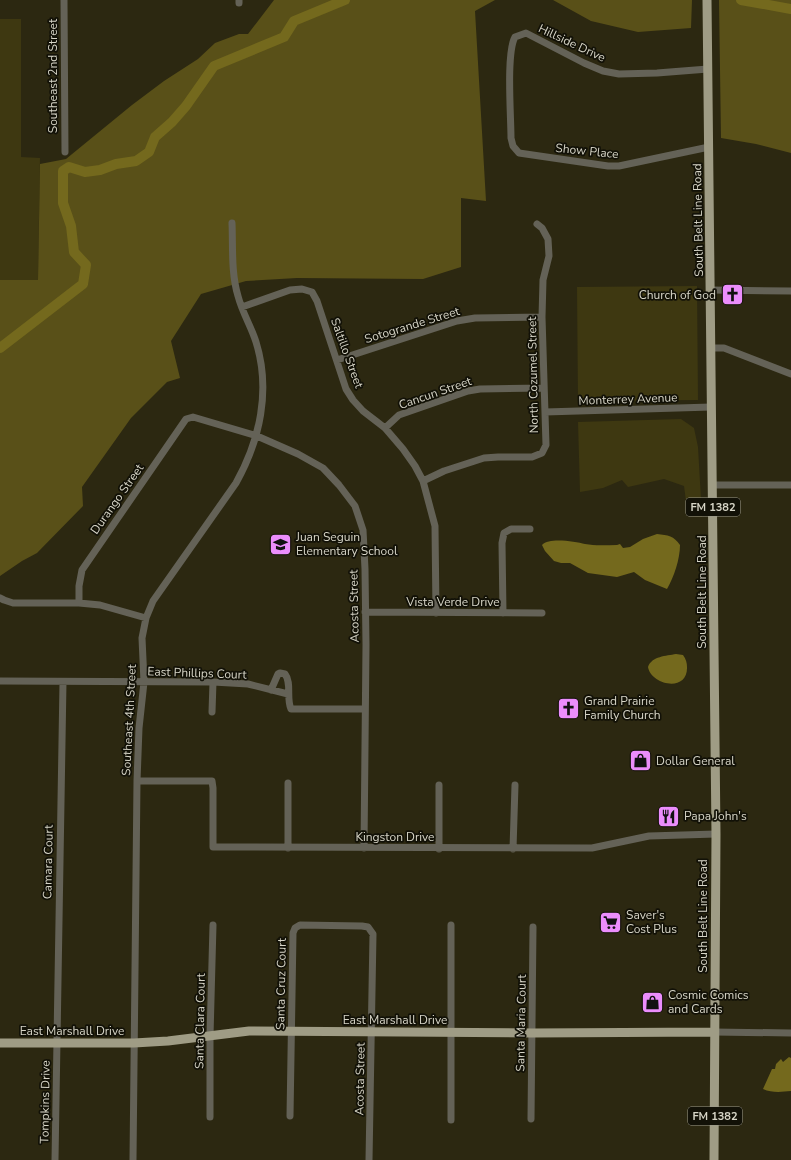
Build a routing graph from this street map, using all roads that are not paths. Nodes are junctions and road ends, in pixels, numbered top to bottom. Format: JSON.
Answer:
{"nodes":[{"id":1,"x":64,"y":0,"type":"edge"},
{"id":2,"x":707,"y":0,"type":"edge"},
{"id":3,"x":708,"y":69,"type":"junction"},
{"id":4,"x":513,"y":146,"type":"joint"},
{"id":5,"x":709,"y":147,"type":"junction"},
{"id":6,"x":65,"y":152,"type":"dead end"},
{"id":7,"x":232,"y":223,"type":"dead end"},
{"id":8,"x":537,"y":224,"type":"dead end"},
{"id":9,"x":710,"y":290,"type":"junction"},
{"id":10,"x":791,"y":291,"type":"edge"},
{"id":11,"x":242,"y":307,"type":"junction"},
{"id":12,"x":542,"y":317,"type":"junction"},
{"id":13,"x":711,"y":348,"type":"junction"},
{"id":14,"x":337,"y":360,"type":"junction"},
{"id":15,"x":791,"y":374,"type":"edge"},
{"id":16,"x":544,"y":388,"type":"junction"},
{"id":17,"x":711,"y":407,"type":"junction"},
{"id":18,"x":544,"y":412,"type":"junction"},
{"id":19,"x":193,"y":417,"type":"joint"},
{"id":20,"x":385,"y":428,"type":"junction"},
{"id":21,"x":257,"y":436,"type":"junction"},
{"id":22,"x":423,"y":481,"type":"junction"},
{"id":23,"x":713,"y":485,"type":"junction"},
{"id":24,"x":791,"y":485,"type":"edge"},
{"id":25,"x":530,"y":529,"type":"dead end"},
{"id":26,"x":0,"y":598,"type":"edge"},
{"id":27,"x":79,"y":603,"type":"junction"},
{"id":28,"x":365,"y":612,"type":"junction"},
{"id":29,"x":436,"y":613,"type":"junction"},
{"id":30,"x":503,"y":613,"type":"junction"},
{"id":31,"x":542,"y":613,"type":"dead end"},
{"id":32,"x":146,"y":618,"type":"junction"},
{"id":33,"x":0,"y":681,"type":"edge"},
{"id":34,"x":63,"y":682,"type":"junction"},
{"id":35,"x":144,"y":682,"type":"junction"},
{"id":36,"x":213,"y":682,"type":"junction"},
{"id":37,"x":271,"y":690,"type":"junction"},
{"id":38,"x":288,"y":694,"type":"junction"},
{"id":39,"x":365,"y":710,"type":"junction"},
{"id":40,"x":212,"y":712,"type":"dead end"},
{"id":41,"x":137,"y":781,"type":"junction"},
{"id":42,"x":288,"y":783,"type":"dead end"},
{"id":43,"x":439,"y":784,"type":"dead end"},
{"id":44,"x":515,"y":785,"type":"dead end"},
{"id":45,"x":716,"y":834,"type":"junction"},
{"id":46,"x":288,"y":848,"type":"junction"},
{"id":47,"x":364,"y":848,"type":"junction"},
{"id":48,"x":439,"y":849,"type":"junction"},
{"id":49,"x":513,"y":849,"type":"junction"},
{"id":50,"x":213,"y":925,"type":"dead end"},
{"id":51,"x":451,"y":925,"type":"dead end"},
{"id":52,"x":368,"y":927,"type":"joint"},
{"id":53,"x":533,"y":928,"type":"dead end"},
{"id":54,"x":291,"y":1032,"type":"junction"},
{"id":55,"x":371,"y":1032,"type":"junction"},
{"id":56,"x":450,"y":1032,"type":"junction"},
{"id":57,"x":532,"y":1032,"type":"junction"},
{"id":58,"x":714,"y":1032,"type":"junction"},
{"id":59,"x":791,"y":1033,"type":"edge"},
{"id":60,"x":210,"y":1036,"type":"junction"},
{"id":61,"x":0,"y":1043,"type":"edge"},
{"id":62,"x":56,"y":1043,"type":"junction"},
{"id":63,"x":134,"y":1043,"type":"junction"},
{"id":64,"x":290,"y":1116,"type":"dead end"},
{"id":65,"x":210,"y":1117,"type":"dead end"},
{"id":66,"x":531,"y":1119,"type":"dead end"},
{"id":67,"x":451,"y":1120,"type":"dead end"},
{"id":68,"x":55,"y":1160,"type":"edge"},
{"id":69,"x":133,"y":1160,"type":"edge"},
{"id":70,"x":369,"y":1160,"type":"edge"},
{"id":71,"x":714,"y":1160,"type":"edge"}],
"edges":[{"from":1,"to":6,"type":"street","name":"Southeast 2nd Street"},
{"from":2,"to":3,"type":"main road","name":"South Belt Line Road","number":"FM 1382"},
{"from":3,"to":4,"type":"street","name":"Hillside Drive"},
{"from":3,"to":5,"type":"main road","name":"South Belt Line Road","number":"FM 1382"},
{"from":4,"to":5,"type":"street","name":"Show Place"},
{"from":5,"to":9,"type":"main road","name":"South Belt Line Road","number":"FM 1382"},
{"from":7,"to":11,"type":"street","name":"Southeast 4th Street"},
{"from":8,"to":12,"type":"street","name":"North Cozumel Street"},
{"from":9,"to":10,"type":"street"},
{"from":9,"to":13,"type":"main road","name":"South Belt Line Road","number":"FM 1382"},
{"from":11,"to":14,"type":"street","name":"Saltillo Street"},
{"from":11,"to":21,"type":"street","name":"Southeast 4th Street"},
{"from":12,"to":14,"type":"street","name":"Sotogrande Street"},
{"from":12,"to":16,"type":"street","name":"North Cozumel Street"},
{"from":13,"to":15,"type":"street"},
{"from":13,"to":17,"type":"main road","name":"South Belt Line Road","number":"FM 1382"},
{"from":14,"to":20,"type":"street","name":"Saltillo Street"},
{"from":16,"to":18,"type":"street","name":"North Cozumel Street"},
{"from":16,"to":20,"type":"street","name":"Cancun Street"},
{"from":17,"to":18,"type":"street","name":"Monterrey Avenue"},
{"from":17,"to":23,"type":"main road","name":"South Belt Line Road","number":"FM 1382"},
{"from":18,"to":22,"type":"street","name":"North Cozumel Street"},
{"from":19,"to":21,"type":"street","name":"Acosta Street"},
{"from":19,"to":27,"type":"street","name":"Durango Street"},
{"from":20,"to":22,"type":"street","name":"Saltillo Street"},
{"from":21,"to":28,"type":"street","name":"Acosta Street"},
{"from":21,"to":32,"type":"street","name":"Southeast 4th Street"},
{"from":22,"to":29,"type":"street","name":"Saltillo Street"},
{"from":23,"to":24,"type":"street"},
{"from":23,"to":45,"type":"main road","name":"South Belt Line Road","number":"FM 1382"},
{"from":25,"to":30,"type":"street"},
{"from":26,"to":27,"type":"street"},
{"from":27,"to":32,"type":"street"},
{"from":28,"to":29,"type":"street","name":"Vista Verde Drive"},
{"from":28,"to":39,"type":"street","name":"Acosta Street"},
{"from":29,"to":30,"type":"street","name":"Vista Verde Drive"},
{"from":30,"to":31,"type":"street","name":"Vista Verde Drive"},
{"from":32,"to":35,"type":"street","name":"Southeast 4th Street"},
{"from":33,"to":34,"type":"street","name":"East Phillips Court"},
{"from":34,"to":35,"type":"street","name":"East Phillips Court"},
{"from":34,"to":62,"type":"street","name":"Camara Court"},
{"from":35,"to":36,"type":"street","name":"East Phillips Court"},
{"from":35,"to":41,"type":"street","name":"Southeast 4th Street"},
{"from":36,"to":37,"type":"street","name":"East Phillips Court"},
{"from":36,"to":40,"type":"street"},
{"from":37,"to":38,"type":"street","name":"East Phillips Court"},
{"from":37,"to":38,"type":"street"},
{"from":38,"to":39,"type":"street"},
{"from":39,"to":47,"type":"street","name":"Acosta Street"},
{"from":41,"to":46,"type":"street","name":"Kingston Drive"},
{"from":41,"to":63,"type":"street","name":"Southeast 4th Street"},
{"from":42,"to":46,"type":"street"},
{"from":43,"to":48,"type":"street"},
{"from":44,"to":49,"type":"street"},
{"from":45,"to":49,"type":"street","name":"Kingston Drive"},
{"from":45,"to":58,"type":"main road","name":"South Belt Line Road","number":"FM 1382"},
{"from":46,"to":47,"type":"street","name":"Kingston Drive"},
{"from":47,"to":48,"type":"street","name":"Kingston Drive"},
{"from":48,"to":49,"type":"street","name":"Kingston Drive"},
{"from":50,"to":60,"type":"street","name":"Santa Clara Court"},
{"from":51,"to":56,"type":"street"},
{"from":52,"to":54,"type":"street","name":"Santa Cruz Court"},
{"from":52,"to":55,"type":"street","name":"Acosta Street"},
{"from":53,"to":57,"type":"street","name":"Santa Maria Court"},
{"from":54,"to":55,"type":"main road","name":"East Marshall Drive"},
{"from":54,"to":60,"type":"main road","name":"East Marshall Drive"},
{"from":54,"to":64,"type":"street","name":"Santa Cruz Court"},
{"from":55,"to":56,"type":"main road","name":"East Marshall Drive"},
{"from":55,"to":70,"type":"street","name":"Acosta Street"},
{"from":56,"to":57,"type":"main road","name":"East Marshall Drive"},
{"from":56,"to":67,"type":"street"},
{"from":57,"to":58,"type":"main road","name":"East Marshall Drive"},
{"from":57,"to":66,"type":"street","name":"Santa Maria Court"},
{"from":58,"to":59,"type":"street","name":"East Marshall Drive"},
{"from":58,"to":71,"type":"main road","name":"South Belt Line Road","number":"FM 1382"},
{"from":60,"to":63,"type":"main road","name":"East Marshall Drive"},
{"from":60,"to":65,"type":"street","name":"Santa Clara Court"},
{"from":61,"to":62,"type":"main road","name":"East Marshall Drive"},
{"from":62,"to":63,"type":"main road","name":"East Marshall Drive"},
{"from":62,"to":68,"type":"street","name":"Tompkins Drive"},
{"from":63,"to":69,"type":"street","name":"Southeast 4th Street"}]}
